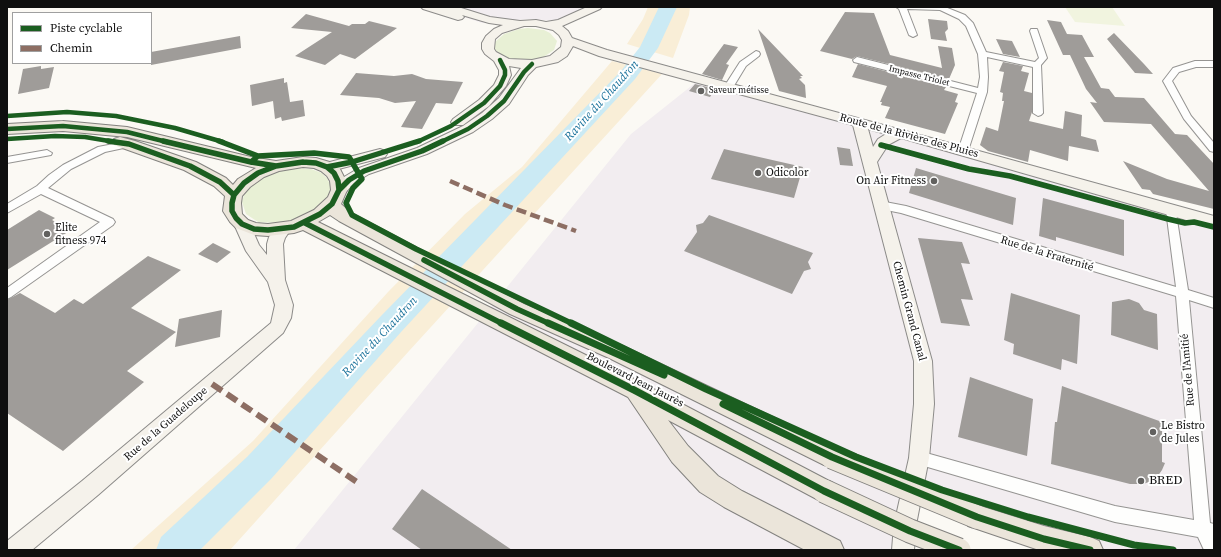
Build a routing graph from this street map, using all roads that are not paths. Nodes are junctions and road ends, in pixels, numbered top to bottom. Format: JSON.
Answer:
{"nodes":[{"id":1,"x":428,"y":7,"type":"edge"},
{"id":2,"x":447,"y":7,"type":"edge"},
{"id":3,"x":597,"y":7,"type":"edge"},
{"id":4,"x":901,"y":7,"type":"edge"},
{"id":5,"x":941,"y":7,"type":"edge"},
{"id":6,"x":524,"y":23,"type":"junction"},
{"id":7,"x":548,"y":25,"type":"junction"},
{"id":8,"x":1034,"y":31,"type":"dead end"},
{"id":9,"x":913,"y":35,"type":"dead end"},
{"id":10,"x":566,"y":36,"type":"junction"},
{"id":11,"x":490,"y":38,"type":"junction"},
{"id":12,"x":563,"y":53,"type":"junction"},
{"id":13,"x":603,"y":53,"type":"junction"},
{"id":14,"x":756,"y":54,"type":"dead end"},
{"id":15,"x":982,"y":54,"type":"junction"},
{"id":16,"x":500,"y":60,"type":"junction"},
{"id":17,"x":857,"y":60,"type":"dead end"},
{"id":18,"x":532,"y":64,"type":"junction"},
{"id":19,"x":1214,"y":64,"type":"edge"},
{"id":20,"x":1037,"y":65,"type":"junction"},
{"id":21,"x":729,"y":87,"type":"junction"},
{"id":22,"x":982,"y":92,"type":"junction"},
{"id":23,"x":1038,"y":113,"type":"dead end"},
{"id":24,"x":859,"y":123,"type":"junction"},
{"id":25,"x":7,"y":129,"type":"edge"},
{"id":26,"x":900,"y":134,"type":"junction"},
{"id":27,"x":7,"y":139,"type":"edge"},
{"id":28,"x":129,"y":144,"type":"junction"},
{"id":29,"x":1214,"y":149,"type":"edge"},
{"id":30,"x":963,"y":151,"type":"junction"},
{"id":31,"x":47,"y":153,"type":"dead end"},
{"id":32,"x":7,"y":160,"type":"edge"},
{"id":33,"x":869,"y":163,"type":"junction"},
{"id":34,"x":276,"y":166,"type":"junction"},
{"id":35,"x":326,"y":167,"type":"junction"},
{"id":36,"x":356,"y":168,"type":"junction"},
{"id":37,"x":40,"y":189,"type":"junction"},
{"id":38,"x":234,"y":195,"type":"junction"},
{"id":39,"x":335,"y":197,"type":"junction"},
{"id":40,"x":880,"y":205,"type":"junction"},
{"id":41,"x":7,"y":209,"type":"edge"},
{"id":42,"x":1171,"y":210,"type":"junction"},
{"id":43,"x":1214,"y":222,"type":"edge"},
{"id":44,"x":305,"y":223,"type":"junction"},
{"id":45,"x":242,"y":224,"type":"junction"},
{"id":46,"x":283,"y":229,"type":"junction"},
{"id":47,"x":276,"y":280,"type":"junction"},
{"id":48,"x":7,"y":294,"type":"edge"},
{"id":49,"x":1181,"y":294,"type":"junction"},
{"id":50,"x":1214,"y":303,"type":"edge"},
{"id":51,"x":510,"y":316,"type":"junction"},
{"id":52,"x":634,"y":390,"type":"junction"},
{"id":53,"x":919,"y":458,"type":"junction"},
{"id":54,"x":1209,"y":531,"type":"edge"},
{"id":55,"x":14,"y":550,"type":"edge"},
{"id":56,"x":832,"y":550,"type":"edge"},
{"id":57,"x":903,"y":550,"type":"edge"},
{"id":58,"x":959,"y":550,"type":"edge"},
{"id":59,"x":1090,"y":550,"type":"edge"},
{"id":60,"x":1212,"y":550,"type":"edge"}],
"edges":[{"from":1,"to":11,"type":"main road"},
{"from":2,"to":6,"type":"main road"},
{"from":3,"to":7,"type":"main road"},
{"from":3,"to":10,"type":"main road"},
{"from":4,"to":5,"type":"street"},
{"from":4,"to":9,"type":"street"},
{"from":5,"to":15,"type":"street"},
{"from":6,"to":7,"type":"main road"},
{"from":6,"to":11,"type":"main road"},
{"from":7,"to":10,"type":"main road","name":"Route de la Rivière des Pluies"},
{"from":8,"to":20,"type":"street"},
{"from":10,"to":12,"type":"main road"},
{"from":10,"to":13,"type":"main road","name":"Route de la Rivière des Pluies"},
{"from":11,"to":16,"type":"main road"},
{"from":12,"to":13,"type":"main road","name":"Route de la Rivière des Pluies"},
{"from":12,"to":18,"type":"main road","name":"Route de la Rivière des Pluies"},
{"from":13,"to":21,"type":"main road","name":"Route de la Rivière des Pluies"},
{"from":14,"to":21,"type":"street"},
{"from":15,"to":20,"type":"street"},
{"from":15,"to":22,"type":"street"},
{"from":16,"to":18,"type":"main road","name":"Route de la Rivière des Pluies"},
{"from":16,"to":36,"type":"main road"},
{"from":17,"to":22,"type":"street","name":"Impasse Triolet"},
{"from":18,"to":36,"type":"main road"},
{"from":19,"to":29,"type":"street"},
{"from":20,"to":23,"type":"street"},
{"from":21,"to":24,"type":"main road","name":"Route de la Rivière des Pluies"},
{"from":22,"to":30,"type":"street"},
{"from":24,"to":26,"type":"main road","name":"Route de la Rivière des Pluies"},
{"from":24,"to":33,"type":"main road","name":"Chemin Grand Canal"},
{"from":25,"to":34,"type":"main road"},
{"from":26,"to":30,"type":"main road","name":"Route de la Rivière des Pluies"},
{"from":26,"to":33,"type":"main road"},
{"from":27,"to":28,"type":"main road"},
{"from":28,"to":37,"type":"street"},
{"from":28,"to":38,"type":"main road"},
{"from":30,"to":42,"type":"main road","name":"Route de la Rivière des Pluies"},
{"from":31,"to":32,"type":"street"},
{"from":33,"to":40,"type":"main road","name":"Chemin Grand Canal"},
{"from":34,"to":35,"type":"main road"},
{"from":34,"to":38,"type":"main road"},
{"from":35,"to":36,"type":"main road"},
{"from":35,"to":39,"type":"main road"},
{"from":36,"to":39,"type":"main road"},
{"from":37,"to":41,"type":"street"},
{"from":37,"to":48,"type":"street"},
{"from":38,"to":45,"type":"main road"},
{"from":39,"to":44,"type":"main road"},
{"from":39,"to":51,"type":"main road","name":"Boulevard Jean Jaurès"},
{"from":40,"to":49,"type":"street","name":"Rue de la Fraternité"},
{"from":40,"to":53,"type":"main road","name":"Chemin Grand Canal"},
{"from":42,"to":43,"type":"main road","name":"Route de la Rivière des Pluies"},
{"from":42,"to":49,"type":"street","name":"Rue de l'Amitié"},
{"from":44,"to":46,"type":"main road"},
{"from":44,"to":51,"type":"main road","name":"Boulevard Jean Jaurès"},
{"from":45,"to":46,"type":"main road"},
{"from":45,"to":47,"type":"main road","name":"Rue de la Guadeloupe"},
{"from":46,"to":47,"type":"main road","name":"Rue de la Guadeloupe"},
{"from":47,"to":55,"type":"main road","name":"Rue de la Guadeloupe"},
{"from":49,"to":50,"type":"street","name":"Rue de la Fraternité"},
{"from":49,"to":54,"type":"street","name":"Rue de l'Amitié"},
{"from":51,"to":52,"type":"main road","name":"Boulevard Jean Jaurès"},
{"from":51,"to":59,"type":"main road","name":"Boulevard Jean Jaurès","bridge":true},
{"from":52,"to":56,"type":"main road"},
{"from":52,"to":58,"type":"main road","name":"Boulevard Jean Jaurès","bridge":true},
{"from":53,"to":54,"type":"street"},
{"from":53,"to":57,"type":"main road","name":"Chemin Grand Canal"},
{"from":54,"to":60,"type":"street","name":"Rue de l'Amitié"}]}
